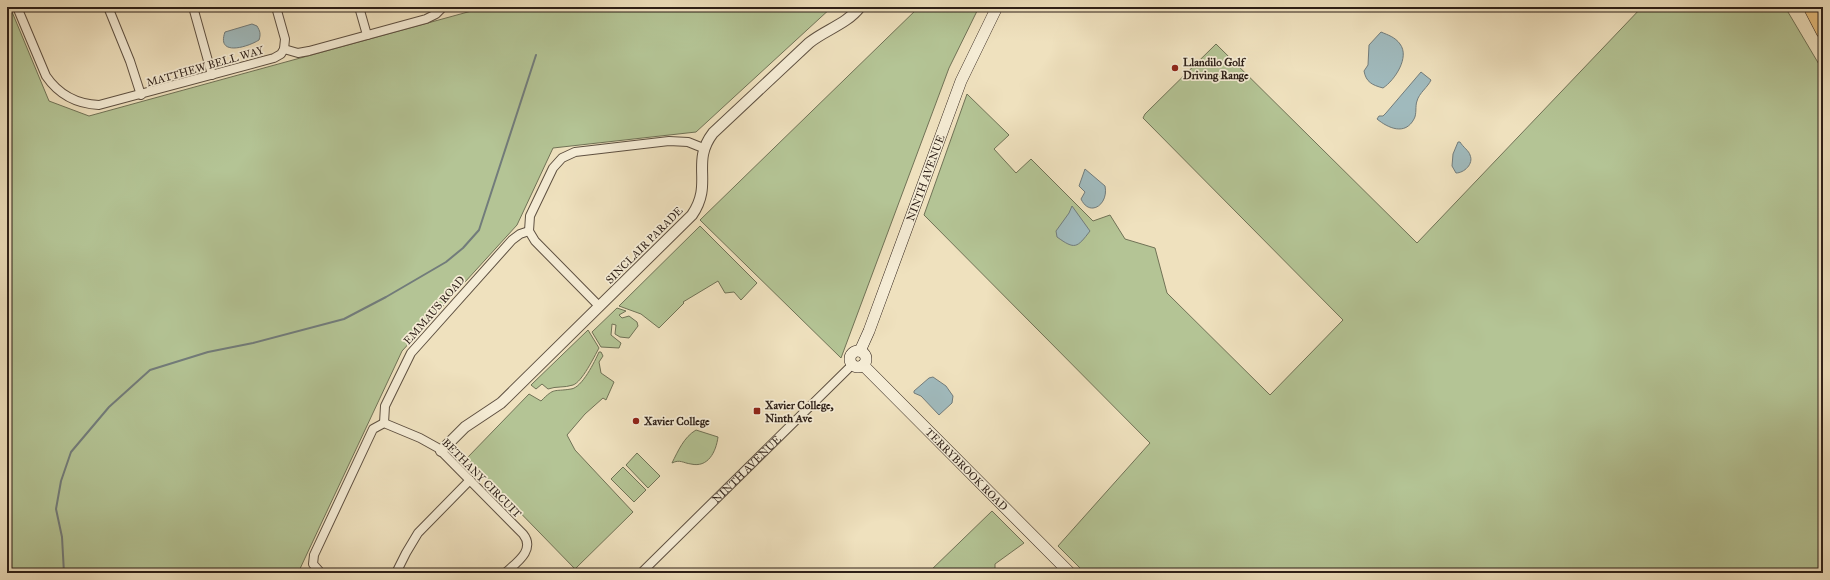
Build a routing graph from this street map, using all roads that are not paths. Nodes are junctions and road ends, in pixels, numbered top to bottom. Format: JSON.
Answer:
{"nodes":[{"id":1,"x":17,"y":7,"type":"edge"},
{"id":2,"x":108,"y":7,"type":"edge"},
{"id":3,"x":193,"y":7,"type":"edge"},
{"id":4,"x":276,"y":7,"type":"edge"},
{"id":5,"x":359,"y":7,"type":"edge"},
{"id":6,"x":443,"y":7,"type":"edge"},
{"id":7,"x":449,"y":7,"type":"edge"},
{"id":8,"x":460,"y":7,"type":"edge"},
{"id":9,"x":860,"y":7,"type":"edge"},
{"id":10,"x":997,"y":7,"type":"edge"},
{"id":11,"x":1810,"y":7,"type":"edge"},
{"id":12,"x":1823,"y":32,"type":"edge"},
{"id":13,"x":366,"y":35,"type":"junction"},
{"id":14,"x":284,"y":49,"type":"junction"},
{"id":15,"x":212,"y":75,"type":"junction"},
{"id":16,"x":141,"y":95,"type":"junction"},
{"id":17,"x":703,"y":148,"type":"junction"},
{"id":18,"x":529,"y":231,"type":"junction"},
{"id":19,"x":599,"y":306,"type":"junction"},
{"id":20,"x":858,"y":365,"type":"junction"},
{"id":21,"x":384,"y":423,"type":"junction"},
{"id":22,"x":441,"y":451,"type":"junction"},
{"id":23,"x":470,"y":480,"type":"junction"},
{"id":24,"x":316,"y":572,"type":"edge"},
{"id":25,"x":396,"y":573,"type":"edge"},
{"id":26,"x":505,"y":573,"type":"edge"},
{"id":27,"x":641,"y":573,"type":"edge"},
{"id":28,"x":1070,"y":573,"type":"edge"}],
"edges":[{"from":1,"to":16,"type":"street","name":"MATTHEW BELL WAY"},
{"from":2,"to":16,"type":"street"},
{"from":3,"to":15,"type":"street"},
{"from":4,"to":14,"type":"street"},
{"from":5,"to":13,"type":"street"},
{"from":6,"to":13,"type":"street"},
{"from":7,"to":8,"type":"street"},
{"from":9,"to":17,"type":"street","name":"SINCLAIR PARADE"},
{"from":10,"to":20,"type":"main road","name":"NINTH AVENUE"},
{"from":11,"to":12,"type":"highway"},
{"from":13,"to":14,"type":"street"},
{"from":14,"to":15,"type":"street","name":"MATTHEW BELL WAY"},
{"from":15,"to":16,"type":"street","name":"MATTHEW BELL WAY"},
{"from":17,"to":18,"type":"street"},
{"from":17,"to":19,"type":"street","name":"SINCLAIR PARADE"},
{"from":18,"to":19,"type":"street"},
{"from":18,"to":21,"type":"street","name":"EMMAUS ROAD"},
{"from":19,"to":22,"type":"street","name":"SINCLAIR PARADE"},
{"from":20,"to":27,"type":"street","name":"NINTH AVENUE"},
{"from":20,"to":28,"type":"main road","name":"TERRYBROOK ROAD"},
{"from":21,"to":22,"type":"street","name":"BETHANY CIRCUIT"},
{"from":21,"to":24,"type":"street"},
{"from":22,"to":23,"type":"street","name":"BETHANY CIRCUIT"},
{"from":23,"to":25,"type":"street"},
{"from":23,"to":26,"type":"street","name":"BETHANY CIRCUIT"}]}
